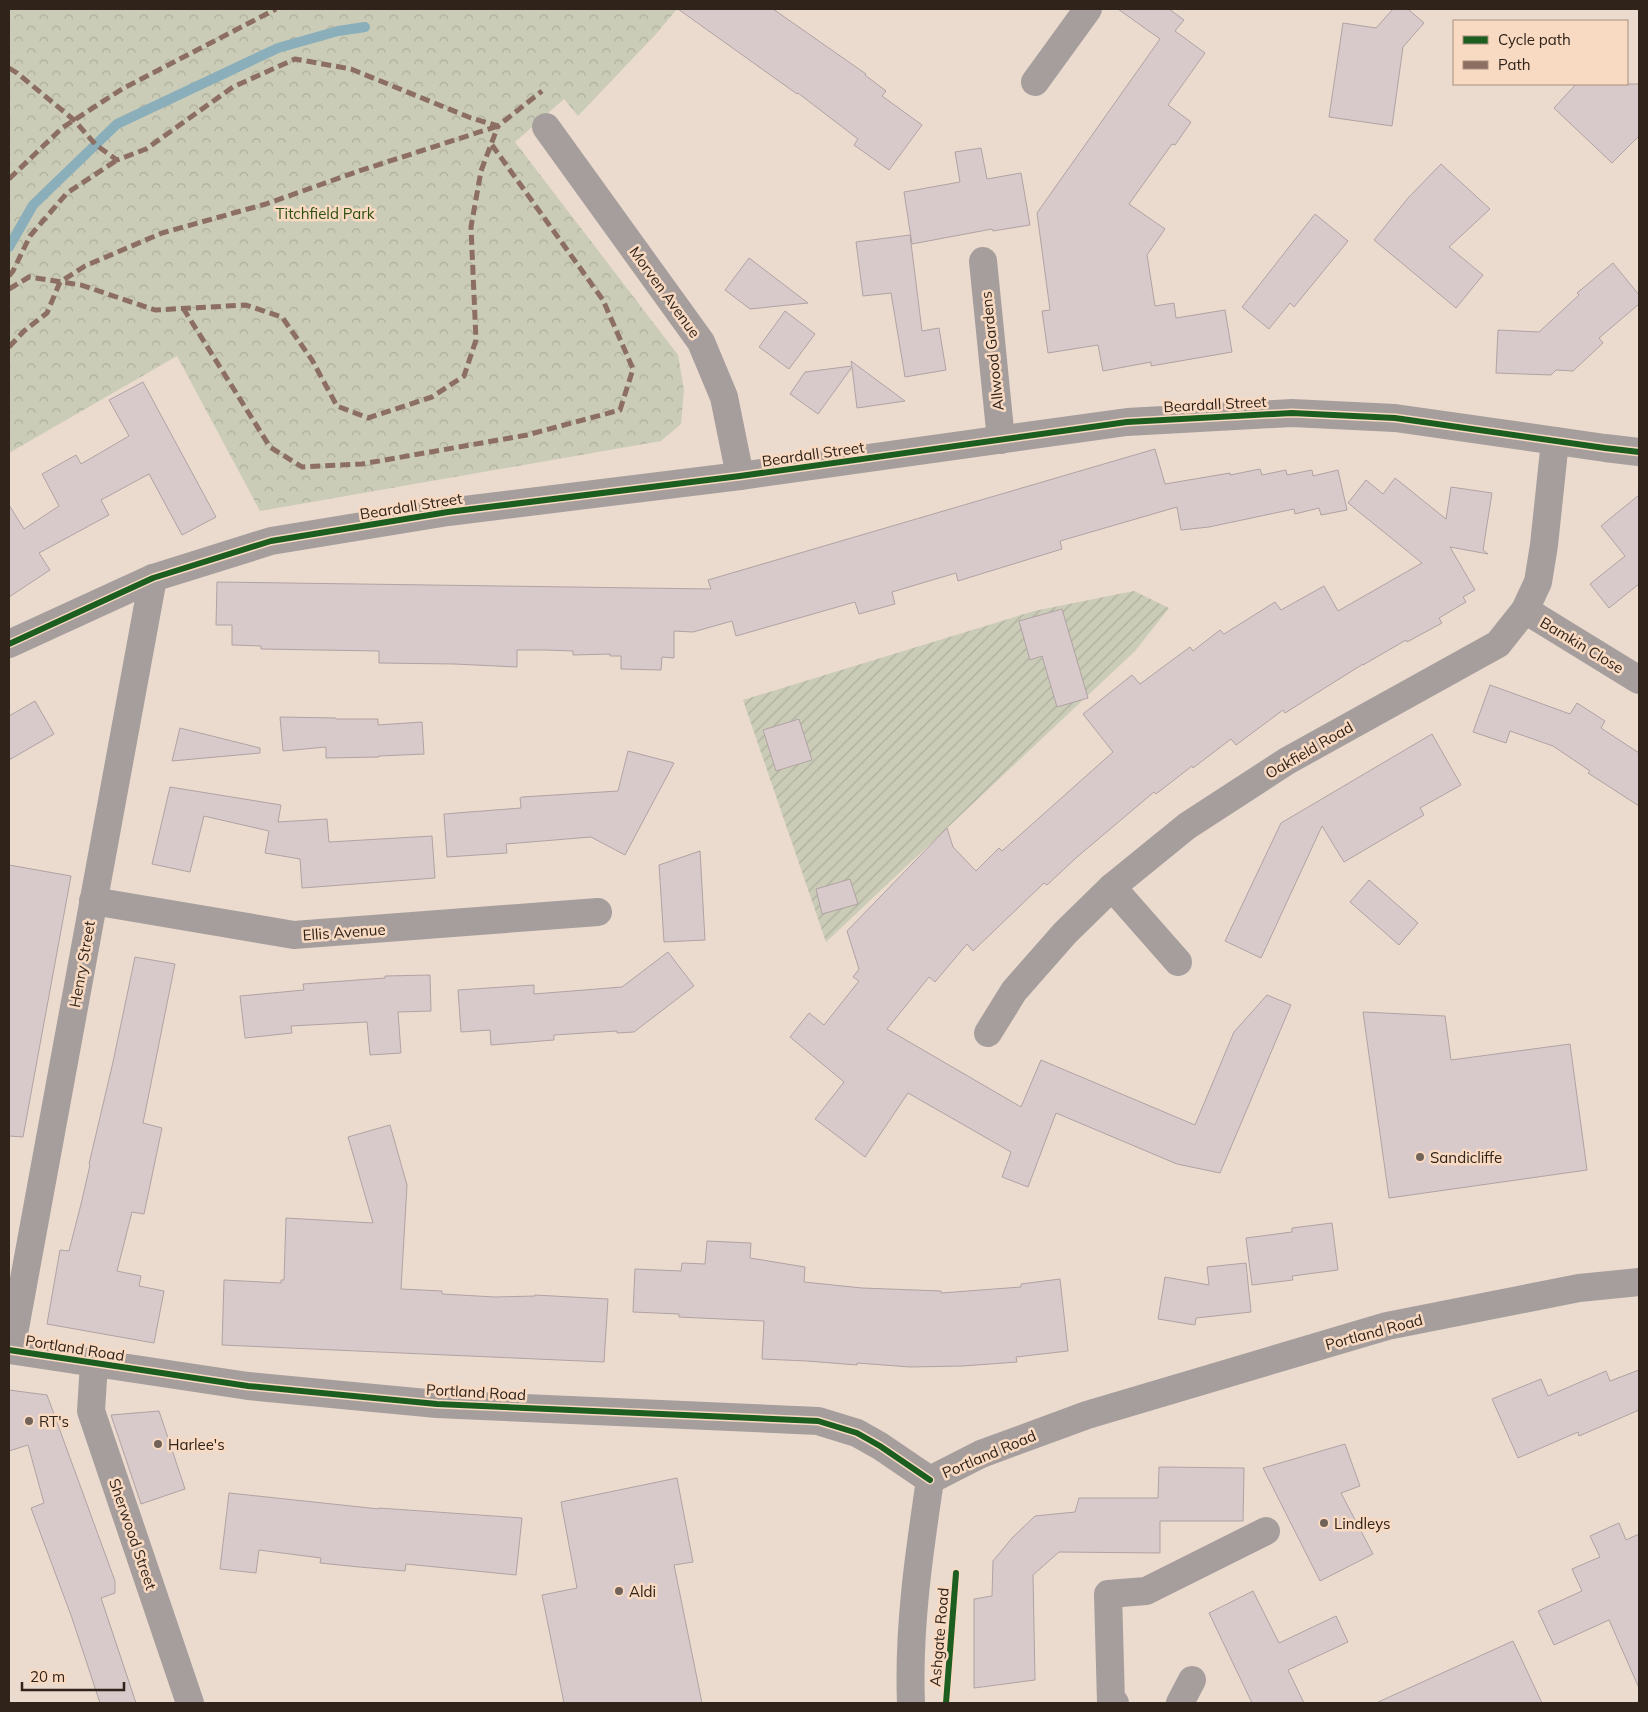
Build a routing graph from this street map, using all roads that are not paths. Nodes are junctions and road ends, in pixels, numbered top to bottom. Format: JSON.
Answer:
{"nodes":[{"id":1,"x":1088,"y":9,"type":"edge"},
{"id":2,"x":1035,"y":82,"type":"dead end"},
{"id":3,"x":546,"y":127,"type":"dead end"},
{"id":4,"x":983,"y":261,"type":"dead end"},
{"id":5,"x":1001,"y":440,"type":"junction"},
{"id":6,"x":1555,"y":442,"type":"junction"},
{"id":7,"x":1639,"y":452,"type":"edge"},
{"id":8,"x":740,"y":476,"type":"junction"},
{"id":9,"x":153,"y":578,"type":"junction"},
{"id":10,"x":1525,"y":610,"type":"junction"},
{"id":11,"x":9,"y":644,"type":"edge"},
{"id":12,"x":1639,"y":680,"type":"edge"},
{"id":13,"x":1112,"y":887,"type":"junction"},
{"id":14,"x":94,"y":901,"type":"junction"},
{"id":15,"x":598,"y":912,"type":"dead end"},
{"id":16,"x":1178,"y":962,"type":"dead end"},
{"id":17,"x":988,"y":1033,"type":"dead end"},
{"id":18,"x":1639,"y":1282,"type":"edge"},
{"id":19,"x":10,"y":1350,"type":"edge"},
{"id":20,"x":94,"y":1363,"type":"junction"},
{"id":21,"x":930,"y":1480,"type":"junction"},
{"id":22,"x":1266,"y":1531,"type":"dead end"},
{"id":23,"x":1192,"y":1680,"type":"dead end"},
{"id":24,"x":190,"y":1703,"type":"edge"},
{"id":25,"x":911,"y":1703,"type":"edge"},
{"id":26,"x":1113,"y":1703,"type":"edge"},
{"id":27,"x":1180,"y":1703,"type":"edge"}],
"edges":[{"from":1,"to":2,"type":"street"},
{"from":3,"to":8,"type":"street","name":"Morven Avenue"},
{"from":4,"to":5,"type":"street","name":"Allwood Gardens"},
{"from":5,"to":6,"type":"street","name":"Beardall Street"},
{"from":5,"to":8,"type":"street","name":"Beardall Street"},
{"from":6,"to":7,"type":"street","name":"Beardall Street"},
{"from":6,"to":10,"type":"street","name":"Oakfield Road"},
{"from":8,"to":9,"type":"street","name":"Beardall Street"},
{"from":9,"to":11,"type":"street","name":"Beardall Street"},
{"from":9,"to":14,"type":"street","name":"Henry Street"},
{"from":10,"to":12,"type":"street","name":"Bamkin Close"},
{"from":10,"to":13,"type":"street","name":"Oakfield Road"},
{"from":13,"to":16,"type":"street"},
{"from":13,"to":17,"type":"street","name":"Oakfield Road"},
{"from":14,"to":15,"type":"street","name":"Ellis Avenue"},
{"from":14,"to":19,"type":"street","name":"Henry Street"},
{"from":18,"to":21,"type":"street","name":"Portland Road"},
{"from":19,"to":20,"type":"street","name":"Portland Road"},
{"from":20,"to":21,"type":"street","name":"Portland Road"},
{"from":20,"to":24,"type":"street","name":"Sherwood Street"},
{"from":21,"to":25,"type":"street","name":"Ashgate Road"},
{"from":22,"to":26,"type":"street"},
{"from":23,"to":27,"type":"street"}]}
